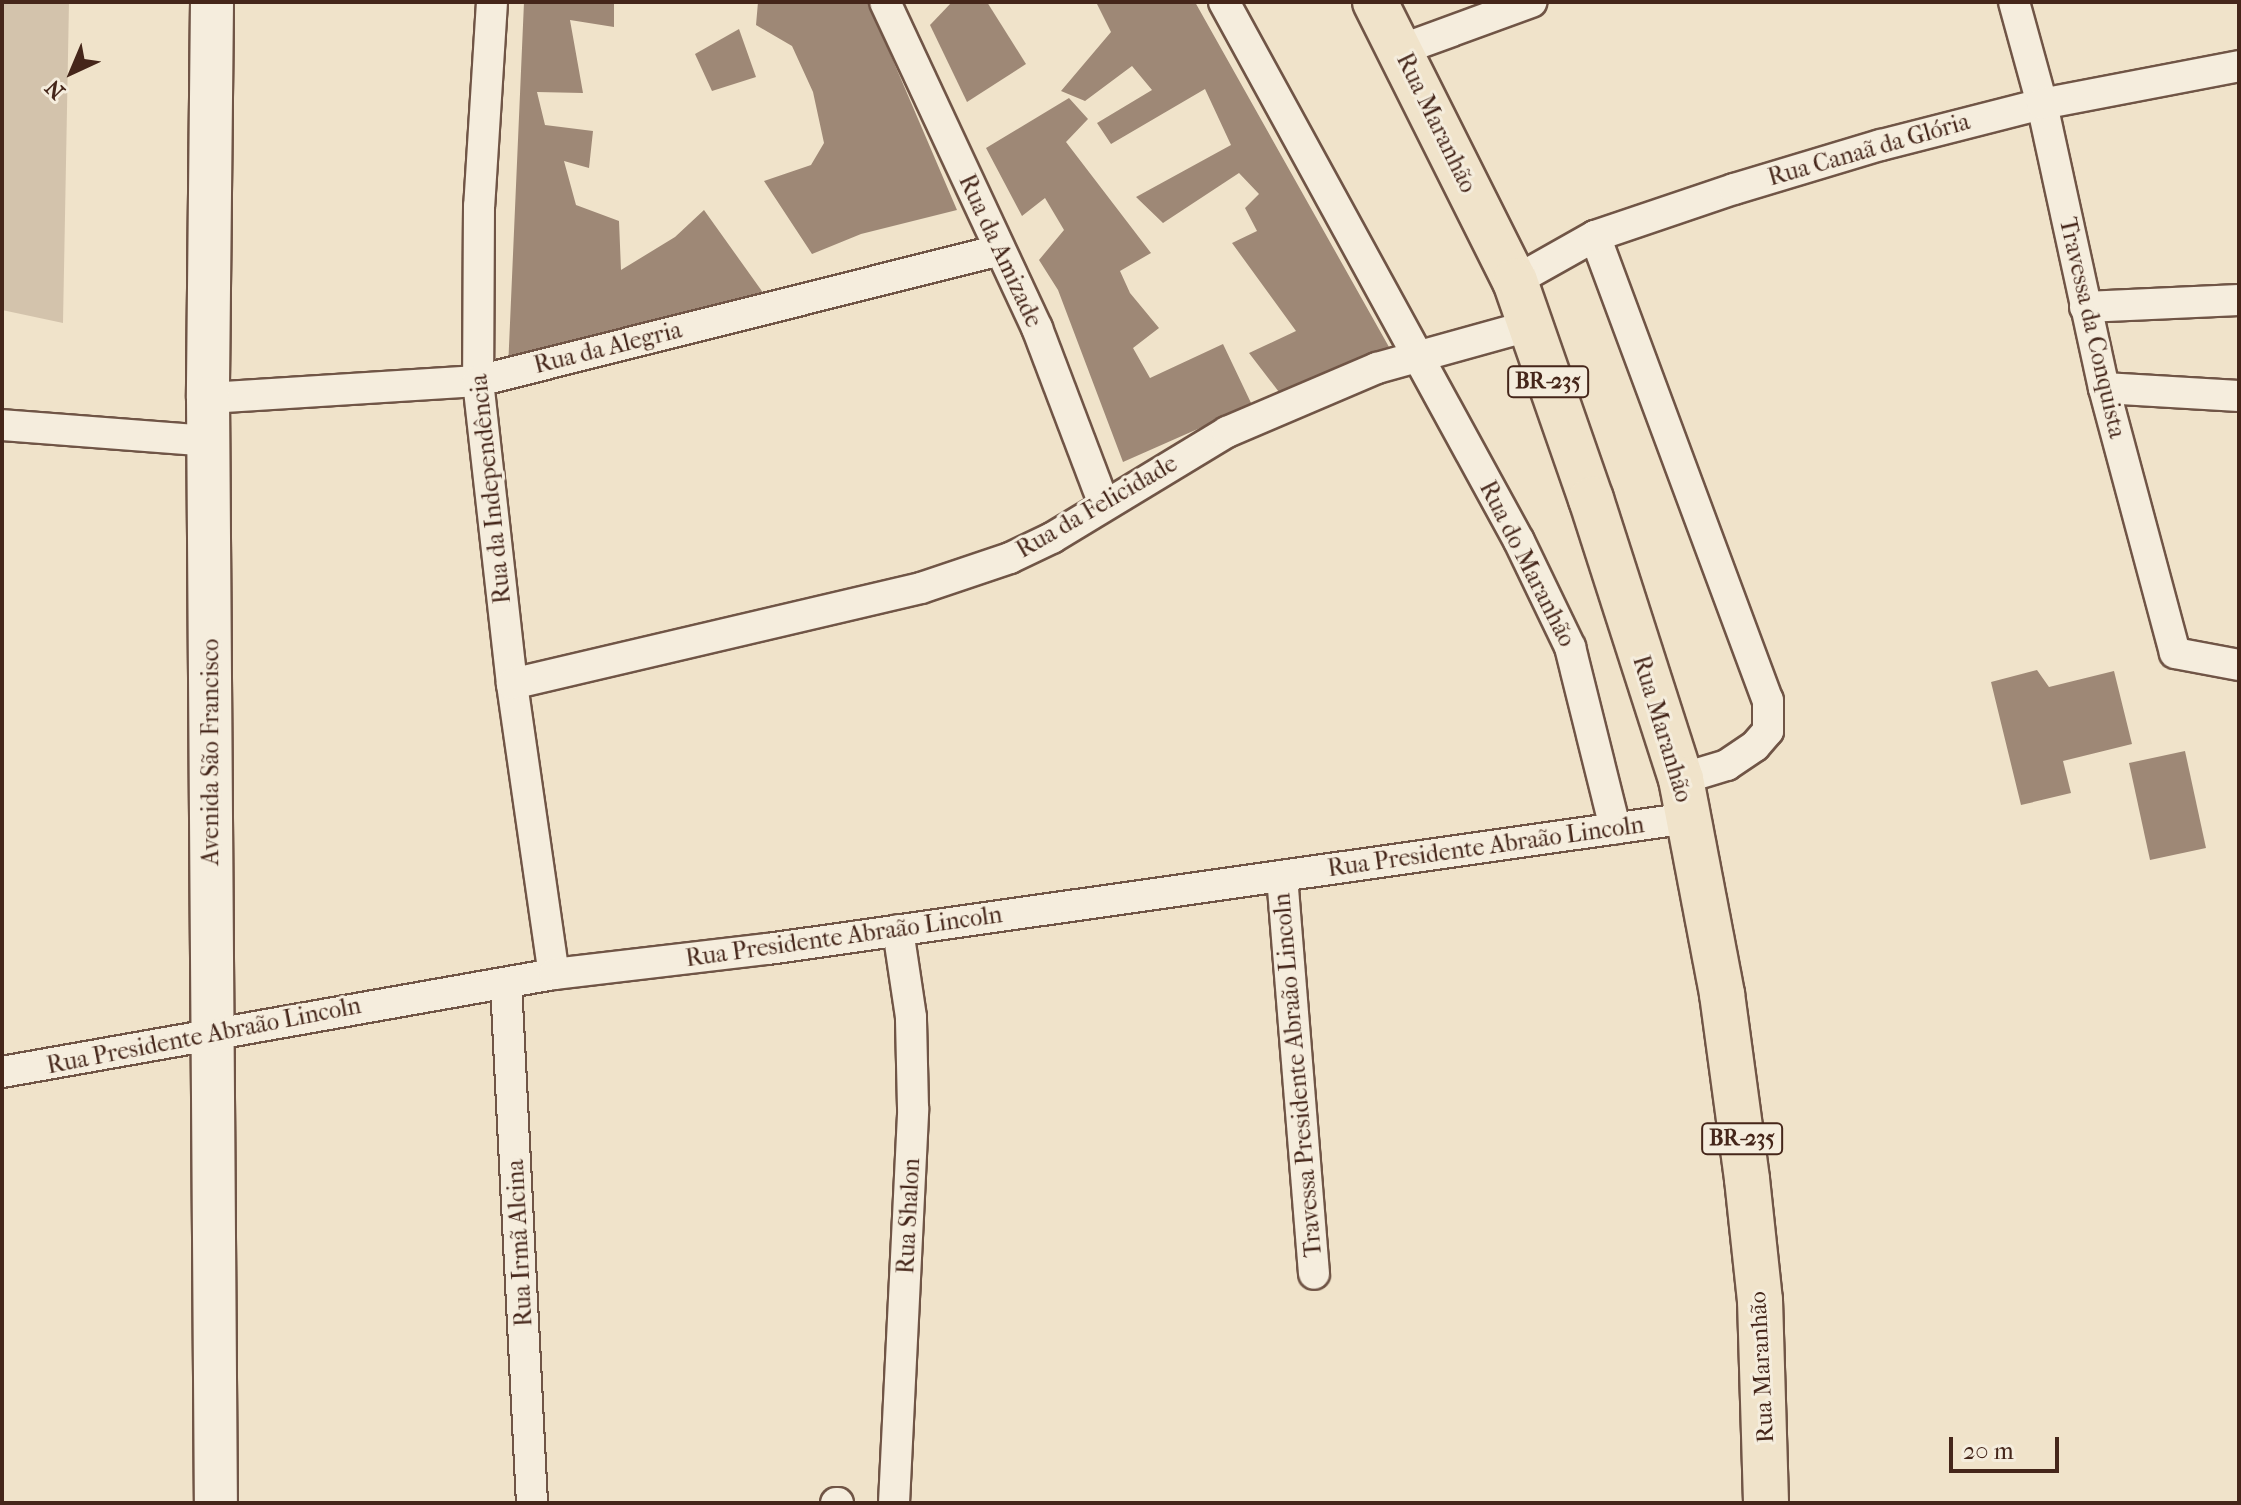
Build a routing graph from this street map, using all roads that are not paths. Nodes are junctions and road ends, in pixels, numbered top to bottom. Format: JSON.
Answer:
{"nodes":[{"id":1,"x":212,"y":2,"type":"edge"},
{"id":2,"x":492,"y":2,"type":"edge"},
{"id":3,"x":885,"y":2,"type":"edge"},
{"id":4,"x":1224,"y":2,"type":"edge"},
{"id":5,"x":1375,"y":2,"type":"edge"},
{"id":6,"x":1531,"y":2,"type":"edge"},
{"id":7,"x":2014,"y":2,"type":"edge"},
{"id":8,"x":1400,"y":50,"type":"junction"},
{"id":9,"x":2239,"y":66,"type":"edge"},
{"id":10,"x":2042,"y":104,"type":"junction"},
{"id":11,"x":1595,"y":236,"type":"junction"},
{"id":12,"x":1000,"y":250,"type":"junction"},
{"id":13,"x":1515,"y":281,"type":"junction"},
{"id":14,"x":2239,"y":300,"type":"edge"},
{"id":15,"x":2085,"y":307,"type":"junction"},
{"id":16,"x":1528,"y":326,"type":"junction"},
{"id":17,"x":1417,"y":358,"type":"junction"},
{"id":18,"x":478,"y":381,"type":"junction"},
{"id":19,"x":2104,"y":388,"type":"junction"},
{"id":20,"x":2239,"y":396,"type":"edge"},
{"id":21,"x":208,"y":398,"type":"junction"},
{"id":22,"x":2,"y":425,"type":"edge"},
{"id":23,"x":209,"y":441,"type":"junction"},
{"id":24,"x":1104,"y":504,"type":"junction"},
{"id":25,"x":2239,"y":665,"type":"edge"},
{"id":26,"x":512,"y":684,"type":"junction"},
{"id":27,"x":1685,"y":798,"type":"junction"},
{"id":28,"x":1615,"y":828,"type":"junction"},
{"id":29,"x":1282,"y":876,"type":"junction"},
{"id":30,"x":898,"y":930,"type":"junction"},
{"id":31,"x":554,"y":974,"type":"junction"},
{"id":32,"x":506,"y":983,"type":"junction"},
{"id":33,"x":211,"y":1033,"type":"junction"},
{"id":34,"x":2,"y":1072,"type":"edge"},
{"id":35,"x":1314,"y":1274,"type":"dead end"},
{"id":36,"x":216,"y":1503,"type":"edge"},
{"id":37,"x":532,"y":1503,"type":"edge"},
{"id":38,"x":894,"y":1503,"type":"edge"},
{"id":39,"x":1766,"y":1503,"type":"edge"}],
"edges":[{"from":1,"to":21,"type":"street","name":"Avenida São Francisco"},
{"from":2,"to":18,"type":"street","name":"Rua da Independência"},
{"from":3,"to":12,"type":"street","name":"Rua da Amizade"},
{"from":4,"to":17,"type":"street"},
{"from":5,"to":8,"type":"highway","name":"Rua Maranhão","number":"BR-235"},
{"from":6,"to":8,"type":"street"},
{"from":7,"to":10,"type":"street","name":"Travessa da Conquista"},
{"from":8,"to":13,"type":"highway","name":"Rua Maranhão","number":"BR-235"},
{"from":9,"to":10,"type":"street","name":"Rua Canaã da Glória"},
{"from":10,"to":11,"type":"street","name":"Rua Canaã da Glória"},
{"from":10,"to":15,"type":"street","name":"Travessa da Conquista"},
{"from":11,"to":13,"type":"street","name":"Rua Canaã da Glória"},
{"from":11,"to":27,"type":"street"},
{"from":12,"to":18,"type":"street","name":"Rua da Alegria"},
{"from":12,"to":24,"type":"street","name":"Rua da Amizade"},
{"from":13,"to":16,"type":"highway","name":"Rua Maranhão","number":"BR-235"},
{"from":14,"to":15,"type":"street"},
{"from":15,"to":19,"type":"street","name":"Travessa da Conquista"},
{"from":16,"to":17,"type":"street","name":"Rua da Felicidade"},
{"from":16,"to":27,"type":"highway","name":"Rua Maranhão","number":"BR-235"},
{"from":17,"to":24,"type":"street","name":"Rua da Felicidade"},
{"from":17,"to":28,"type":"street","name":"Rua do Maranhão"},
{"from":18,"to":21,"type":"street","name":"Rua da Alegria"},
{"from":18,"to":26,"type":"street","name":"Rua da Independência"},
{"from":19,"to":20,"type":"street"},
{"from":19,"to":25,"type":"street","name":"Travessa da Conquista"},
{"from":21,"to":23,"type":"street","name":"Avenida São Francisco"},
{"from":22,"to":23,"type":"street"},
{"from":23,"to":33,"type":"street","name":"Avenida São Francisco"},
{"from":24,"to":26,"type":"street","name":"Rua da Felicidade"},
{"from":26,"to":31,"type":"street","name":"Rua da Independência"},
{"from":27,"to":28,"type":"street","name":"Rua Presidente Abraão Lincoln"},
{"from":27,"to":39,"type":"highway","name":"Rua Maranhão","number":"BR-235"},
{"from":28,"to":29,"type":"street","name":"Rua Presidente Abraão Lincoln"},
{"from":29,"to":30,"type":"street","name":"Rua Presidente Abraão Lincoln"},
{"from":29,"to":35,"type":"street","name":"Travessa Presidente Abraão Lincoln"},
{"from":30,"to":31,"type":"street","name":"Rua Presidente Abraão Lincoln"},
{"from":30,"to":38,"type":"street","name":"Rua Shalon"},
{"from":31,"to":32,"type":"street","name":"Rua Presidente Abraão Lincoln"},
{"from":32,"to":33,"type":"street","name":"Rua Presidente Abraão Lincoln"},
{"from":32,"to":37,"type":"street","name":"Rua Irmã Alcina"},
{"from":33,"to":34,"type":"street","name":"Rua Presidente Abraão Lincoln"},
{"from":33,"to":36,"type":"street","name":"Avenida São Francisco"}]}
